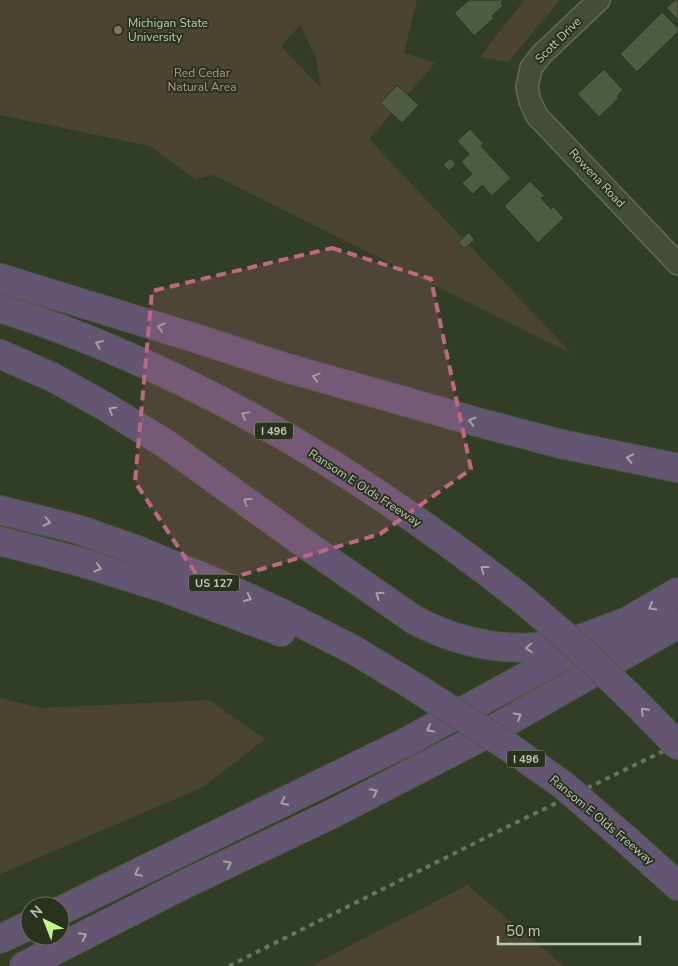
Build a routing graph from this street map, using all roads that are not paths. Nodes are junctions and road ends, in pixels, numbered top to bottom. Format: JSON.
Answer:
{"nodes":[{"id":1,"x":599,"y":0,"type":"edge"},
{"id":2,"x":527,"y":87,"type":"joint"},
{"id":3,"x":678,"y":264,"type":"edge"},
{"id":4,"x":0,"y":278,"type":"edge"},
{"id":5,"x":0,"y":308,"type":"edge"},
{"id":6,"x":0,"y":354,"type":"edge"},
{"id":7,"x":678,"y":468,"type":"edge"},
{"id":8,"x":0,"y":510,"type":"edge"},
{"id":9,"x":0,"y":541,"type":"edge"},
{"id":10,"x":678,"y":592,"type":"edge"},
{"id":11,"x":626,"y":622,"type":"junction"},
{"id":12,"x":678,"y":624,"type":"edge"},
{"id":13,"x":415,"y":687,"type":"junction"},
{"id":14,"x":678,"y":746,"type":"edge"},
{"id":15,"x":678,"y":886,"type":"edge"},
{"id":16,"x":70,"y":906,"type":"edge"},
{"id":17,"x":20,"y":930,"type":"edge"},
{"id":18,"x":0,"y":939,"type":"edge"},
{"id":19,"x":24,"y":966,"type":"edge"}],
"edges":[{"from":1,"to":2,"type":"street","name":"Scott Drive"},
{"from":2,"to":3,"type":"street","name":"Rowena Road"},
{"from":7,"to":4,"type":"highway","one_way":true},
{"from":14,"to":5,"type":"highway","name":"Ransom E Olds Freeway","number":"I 496","one_way":true,"bridge":true},
{"from":11,"to":6,"type":"highway","one_way":true},
{"from":8,"to":13,"type":"highway","number":"US 127","one_way":true},
{"from":9,"to":13,"type":"highway","name":"Ransom E Olds Freeway","number":"I 496","one_way":true},
{"from":10,"to":11,"type":"highway","one_way":true},
{"from":11,"to":16,"type":"highway","one_way":true},
{"from":19,"to":12,"type":"highway","one_way":true},
{"from":13,"to":15,"type":"highway","name":"Ransom E Olds Freeway","number":"I 496","bridge":true},
{"from":17,"to":18,"type":"highway"}]}
